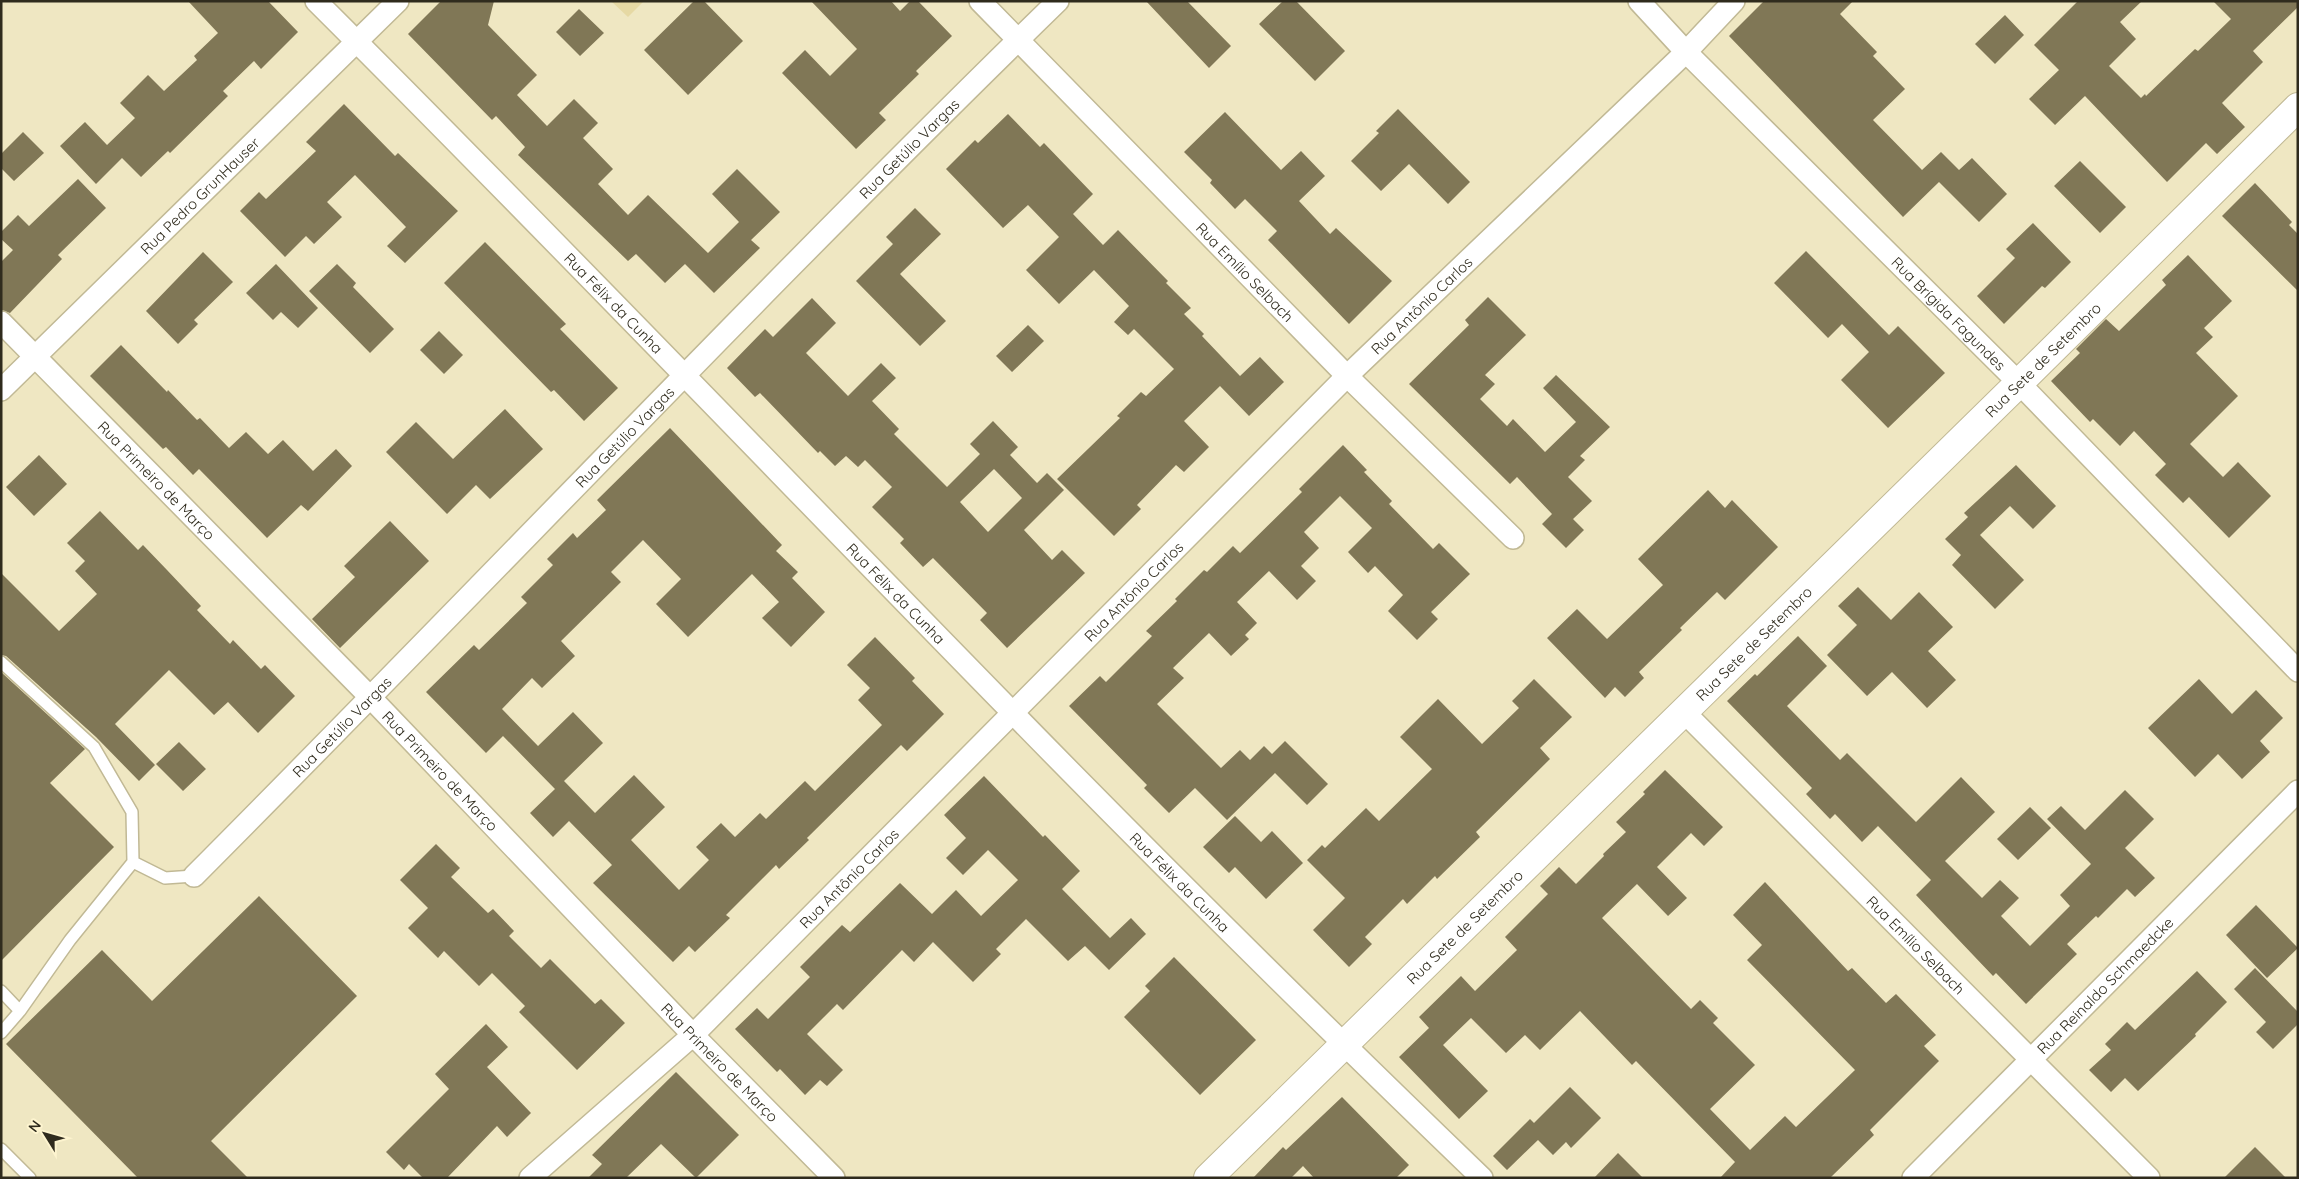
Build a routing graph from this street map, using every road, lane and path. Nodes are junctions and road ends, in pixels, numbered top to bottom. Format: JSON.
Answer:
{"nodes":[{"id":1,"x":316,"y":1,"type":"edge"},
{"id":2,"x":398,"y":1,"type":"edge"},
{"id":3,"x":980,"y":1,"type":"edge"},
{"id":4,"x":1058,"y":1,"type":"edge"},
{"id":5,"x":1639,"y":1,"type":"edge"},
{"id":6,"x":1734,"y":1,"type":"edge"},
{"id":7,"x":1018,"y":40,"type":"junction"},
{"id":8,"x":356,"y":42,"type":"junction"},
{"id":9,"x":1686,"y":52,"type":"junction"},
{"id":10,"x":2298,"y":107,"type":"edge"},
{"id":11,"x":1,"y":322,"type":"edge"},
{"id":12,"x":36,"y":356,"type":"junction"},
{"id":13,"x":684,"y":374,"type":"junction"},
{"id":14,"x":1347,"y":376,"type":"junction"},
{"id":15,"x":2019,"y":383,"type":"junction"},
{"id":16,"x":1,"y":390,"type":"edge"},
{"id":17,"x":1513,"y":538,"type":"dead end"},
{"id":18,"x":1,"y":662,"type":"edge"},
{"id":19,"x":2298,"y":671,"type":"edge"},
{"id":20,"x":371,"y":698,"type":"junction"},
{"id":21,"x":1683,"y":711,"type":"junction"},
{"id":22,"x":1012,"y":713,"type":"junction"},
{"id":23,"x":2298,"y":791,"type":"edge"},
{"id":24,"x":133,"y":862,"type":"junction"},
{"id":25,"x":194,"y":876,"type":"joint"},
{"id":26,"x":1,"y":991,"type":"edge"},
{"id":27,"x":20,"y":1011,"type":"junction"},
{"id":28,"x":1,"y":1033,"type":"edge"},
{"id":29,"x":693,"y":1035,"type":"junction"},
{"id":30,"x":1343,"y":1045,"type":"junction"},
{"id":31,"x":2031,"y":1058,"type":"junction"},
{"id":32,"x":1,"y":1149,"type":"edge"},
{"id":33,"x":30,"y":1178,"type":"edge"},
{"id":34,"x":530,"y":1178,"type":"edge"},
{"id":35,"x":834,"y":1178,"type":"edge"},
{"id":36,"x":1208,"y":1178,"type":"edge"},
{"id":37,"x":1482,"y":1178,"type":"edge"},
{"id":38,"x":1913,"y":1178,"type":"edge"},
{"id":39,"x":2148,"y":1178,"type":"edge"}],
"edges":[{"from":1,"to":8,"type":"street","name":"Rua Félix da Cunha"},
{"from":2,"to":8,"type":"street","name":"Rua Pedro GrunHauser"},
{"from":3,"to":7,"type":"street","name":"Rua Emílio Selbach"},
{"from":4,"to":7,"type":"street","name":"Rua Getúlio Vargas"},
{"from":5,"to":9,"type":"street","name":"Rua Brígida Fagundes"},
{"from":6,"to":9,"type":"street","name":"Rua Antônio Carlos"},
{"from":7,"to":13,"type":"street","name":"Rua Getúlio Vargas"},
{"from":7,"to":14,"type":"street","name":"Rua Emílio Selbach"},
{"from":8,"to":12,"type":"street","name":"Rua Pedro GrunHauser"},
{"from":8,"to":13,"type":"street","name":"Rua Félix da Cunha"},
{"from":9,"to":14,"type":"street","name":"Rua Antônio Carlos"},
{"from":9,"to":15,"type":"street","name":"Rua Brígida Fagundes"},
{"from":10,"to":15,"type":"main road","name":"Rua Sete de Setembro"},
{"from":11,"to":12,"type":"street","name":"Rua Primeiro de Março"},
{"from":12,"to":16,"type":"street","name":"Rua Pedro GrunHauser"},
{"from":12,"to":20,"type":"street","name":"Rua Primeiro de Março"},
{"from":13,"to":20,"type":"street","name":"Rua Getúlio Vargas"},
{"from":13,"to":22,"type":"street","name":"Rua Félix da Cunha"},
{"from":14,"to":17,"type":"street","name":"Rua Emílio Selbach"},
{"from":14,"to":22,"type":"street","name":"Rua Antônio Carlos"},
{"from":15,"to":19,"type":"street","name":"Rua Brígida Fagundes"},
{"from":15,"to":21,"type":"main road","name":"Rua Sete de Setembro"},
{"from":18,"to":24,"type":"lane"},
{"from":20,"to":25,"type":"street","name":"Rua Getúlio Vargas"},
{"from":20,"to":29,"type":"street","name":"Rua Primeiro de Março"},
{"from":21,"to":30,"type":"main road","name":"Rua Sete de Setembro"},
{"from":21,"to":31,"type":"street","name":"Rua Emílio Selbach"},
{"from":22,"to":29,"type":"street","name":"Rua Antônio Carlos"},
{"from":22,"to":30,"type":"street","name":"Rua Félix da Cunha"},
{"from":23,"to":31,"type":"street","name":"Rua Reinaldo Schmaedcke"},
{"from":24,"to":25,"type":"lane"},
{"from":24,"to":27,"type":"lane"},
{"from":26,"to":27,"type":"lane"},
{"from":27,"to":28,"type":"lane"},
{"from":29,"to":34,"type":"street","name":"Rua Antônio Carlos"},
{"from":29,"to":35,"type":"street","name":"Rua Primeiro de Março"},
{"from":30,"to":36,"type":"main road","name":"Rua Sete de Setembro"},
{"from":30,"to":37,"type":"street","name":"Rua Félix da Cunha"},
{"from":31,"to":38,"type":"street","name":"Rua Reinaldo Schmaedcke"},
{"from":31,"to":39,"type":"street","name":"Rua Emílio Selbach"},
{"from":32,"to":33,"type":"lane"}]}
